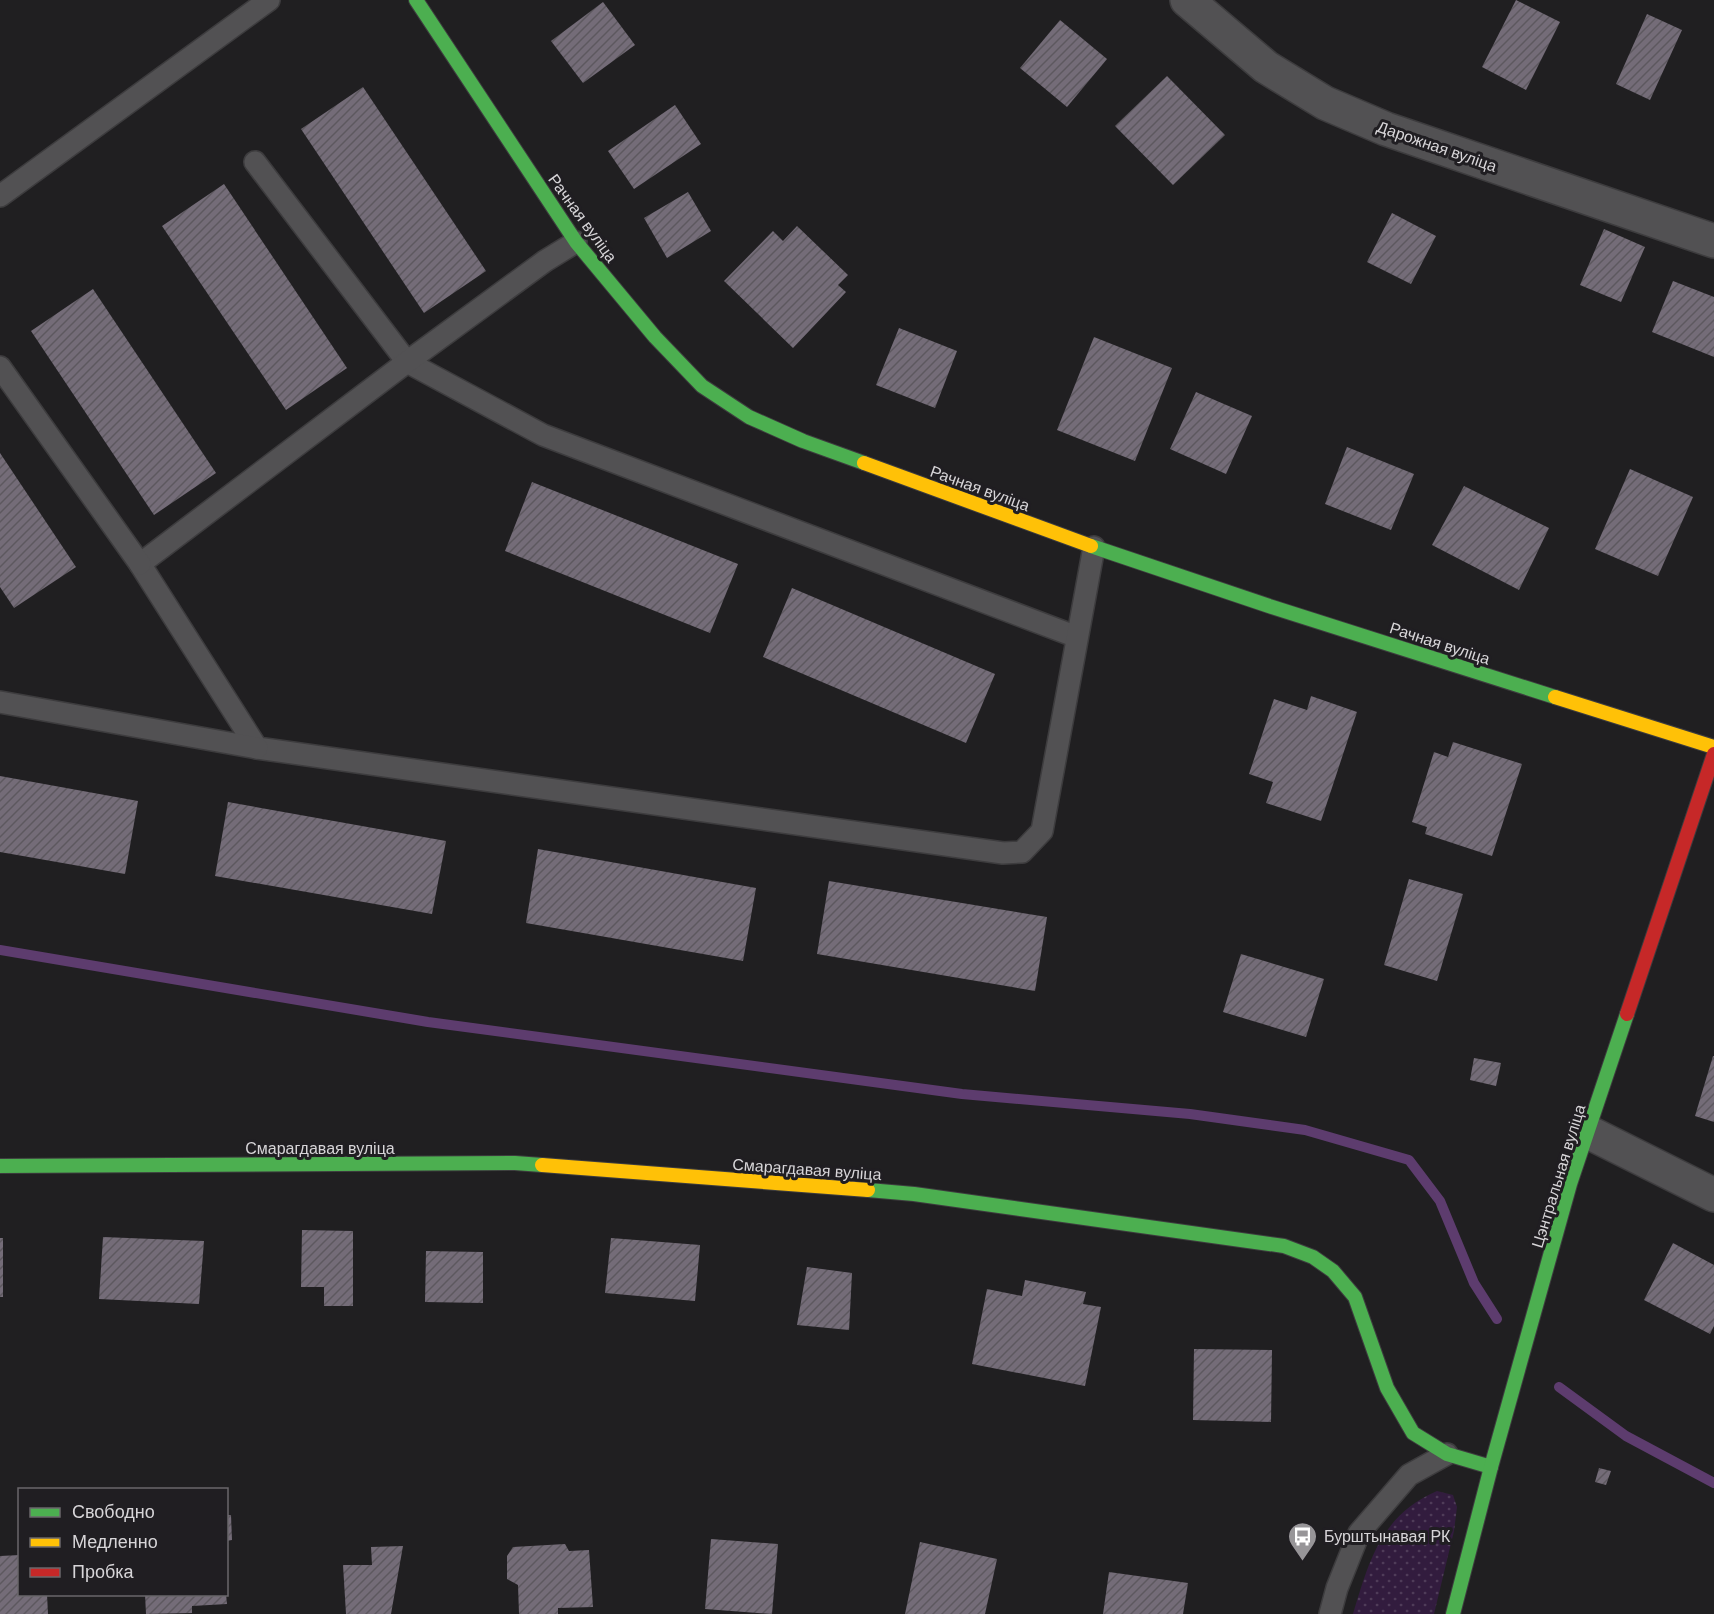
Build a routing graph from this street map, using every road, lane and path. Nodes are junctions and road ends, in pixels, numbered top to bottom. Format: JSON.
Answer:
{"nodes":[{"id":1,"x":269,"y":0,"type":"edge"},
{"id":2,"x":416,"y":0,"type":"edge"},
{"id":3,"x":1187,"y":0,"type":"edge"},
{"id":4,"x":255,"y":162,"type":"dead end"},
{"id":5,"x":0,"y":196,"type":"edge"},
{"id":6,"x":576,"y":242,"type":"junction"},
{"id":7,"x":1714,"y":242,"type":"edge"},
{"id":8,"x":407,"y":362,"type":"junction"},
{"id":9,"x":0,"y":367,"type":"edge"},
{"id":10,"x":1094,"y":547,"type":"junction"},
{"id":11,"x":140,"y":564,"type":"junction"},
{"id":12,"x":1077,"y":638,"type":"junction"},
{"id":13,"x":0,"y":702,"type":"edge"},
{"id":14,"x":1714,"y":747,"type":"edge"},
{"id":15,"x":257,"y":748,"type":"junction"},
{"id":16,"x":1714,"y":754,"type":"edge"},
{"id":17,"x":1588,"y":1132,"type":"junction"},
{"id":18,"x":0,"y":1167,"type":"edge"},
{"id":19,"x":1714,"y":1195,"type":"edge"},
{"id":20,"x":1447,"y":1454,"type":"junction"},
{"id":21,"x":1491,"y":1467,"type":"junction"},
{"id":22,"x":1330,"y":1614,"type":"edge"},
{"id":23,"x":1454,"y":1614,"type":"edge"}],
"edges":[{"from":1,"to":5,"type":"lane"},
{"from":2,"to":6,"type":"street","name":"Рачная вуліца"},
{"from":3,"to":7,"type":"street","name":"Дарожная вуліца"},
{"from":4,"to":8,"type":"lane"},
{"from":6,"to":8,"type":"lane"},
{"from":6,"to":10,"type":"street","name":"Рачная вуліца"},
{"from":8,"to":11,"type":"lane"},
{"from":8,"to":12,"type":"lane"},
{"from":9,"to":11,"type":"lane"},
{"from":10,"to":12,"type":"lane"},
{"from":10,"to":14,"type":"street","name":"Рачная вуліца"},
{"from":11,"to":15,"type":"lane"},
{"from":12,"to":15,"type":"lane"},
{"from":13,"to":15,"type":"lane"},
{"from":16,"to":17,"type":"street","name":"Цэнтральная вуліца"},
{"from":17,"to":19,"type":"street"},
{"from":17,"to":21,"type":"street","name":"Цэнтральная вуліца"},
{"from":18,"to":20,"type":"street","name":"Смарагдавая вуліца"},
{"from":20,"to":21,"type":"street","name":"Смарагдавая вуліца"},
{"from":20,"to":22,"type":"lane"},
{"from":21,"to":23,"type":"street","name":"Цэнтральная вуліца"}]}
